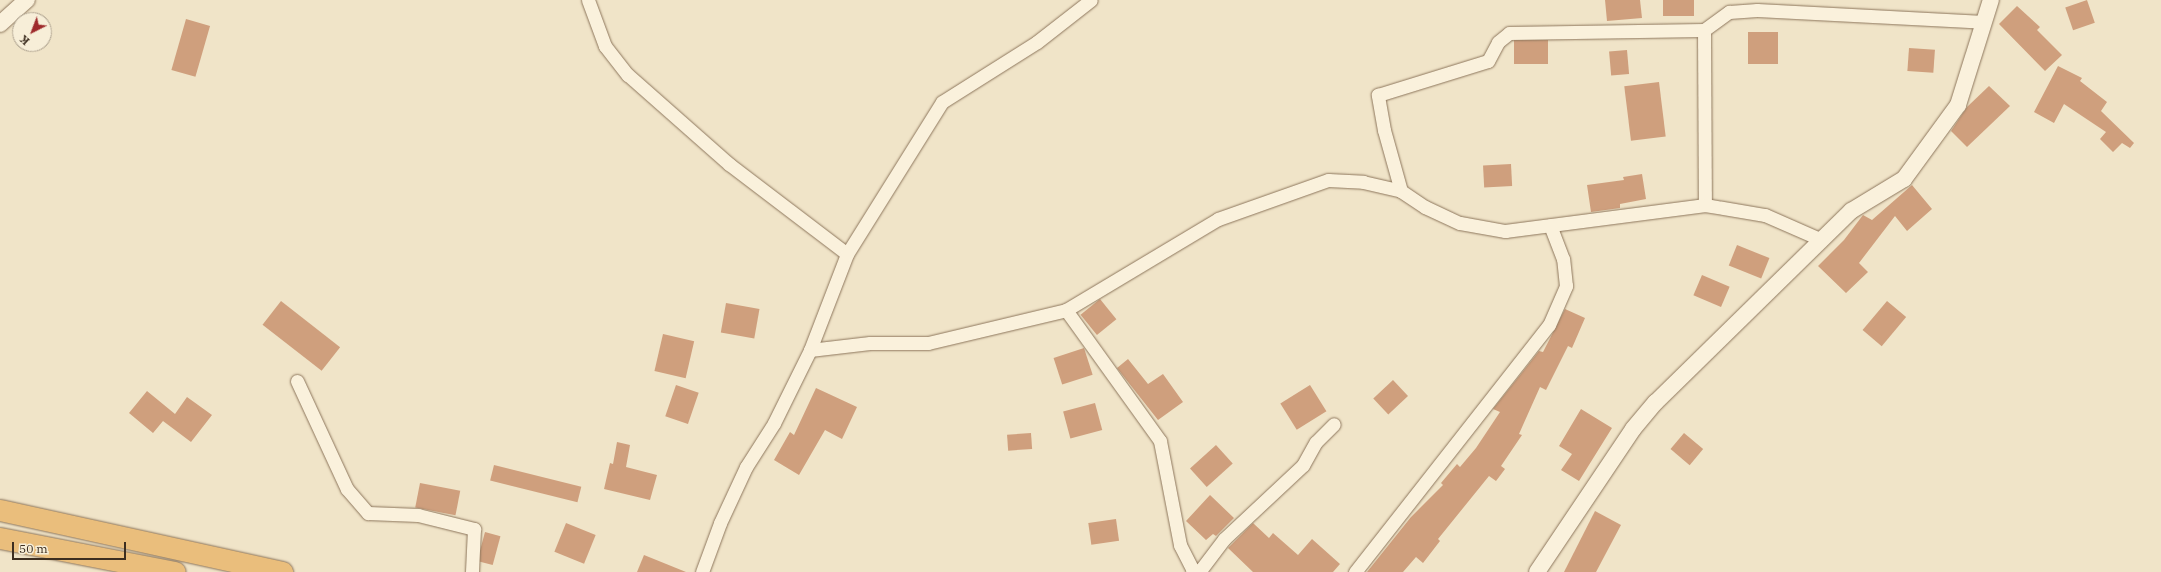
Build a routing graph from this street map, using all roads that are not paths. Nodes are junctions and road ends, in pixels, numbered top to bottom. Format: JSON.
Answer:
{"nodes":[{"id":1,"x":27,"y":0,"type":"edge"},
{"id":2,"x":588,"y":0,"type":"edge"},
{"id":3,"x":1091,"y":0,"type":"edge"},
{"id":4,"x":1991,"y":0,"type":"edge"},
{"id":5,"x":1984,"y":22,"type":"junction"},
{"id":6,"x":0,"y":24,"type":"edge"},
{"id":7,"x":1704,"y":30,"type":"junction"},
{"id":8,"x":1401,"y":191,"type":"junction"},
{"id":9,"x":1705,"y":205,"type":"junction"},
{"id":10,"x":1550,"y":224,"type":"junction"},
{"id":11,"x":1822,"y":240,"type":"junction"},
{"id":12,"x":847,"y":254,"type":"junction"},
{"id":13,"x":1066,"y":310,"type":"junction"},
{"id":14,"x":810,"y":350,"type":"junction"},
{"id":15,"x":297,"y":381,"type":"dead end"},
{"id":16,"x":1334,"y":424,"type":"dead end"},
{"id":17,"x":0,"y":510,"type":"edge"},
{"id":18,"x":0,"y":538,"type":"edge"},
{"id":19,"x":175,"y":572,"type":"edge"},
{"id":20,"x":282,"y":572,"type":"edge"},
{"id":21,"x":472,"y":572,"type":"edge"},
{"id":22,"x":702,"y":572,"type":"edge"},
{"id":23,"x":1200,"y":572,"type":"edge"},
{"id":24,"x":1355,"y":572,"type":"edge"},
{"id":25,"x":1537,"y":572,"type":"edge"}],
"edges":[{"from":1,"to":6,"type":"street"},
{"from":2,"to":12,"type":"street"},
{"from":3,"to":12,"type":"street"},
{"from":4,"to":5,"type":"street"},
{"from":5,"to":7,"type":"street"},
{"from":5,"to":11,"type":"street"},
{"from":7,"to":8,"type":"street"},
{"from":7,"to":9,"type":"street"},
{"from":8,"to":10,"type":"street"},
{"from":8,"to":13,"type":"street"},
{"from":9,"to":10,"type":"street"},
{"from":9,"to":11,"type":"street"},
{"from":10,"to":24,"type":"street"},
{"from":11,"to":25,"type":"street"},
{"from":12,"to":14,"type":"street"},
{"from":13,"to":14,"type":"street"},
{"from":13,"to":23,"type":"street"},
{"from":14,"to":22,"type":"street"},
{"from":15,"to":21,"type":"street"},
{"from":16,"to":23,"type":"street"},
{"from":17,"to":20,"type":"highway"},
{"from":18,"to":19,"type":"highway"}]}
